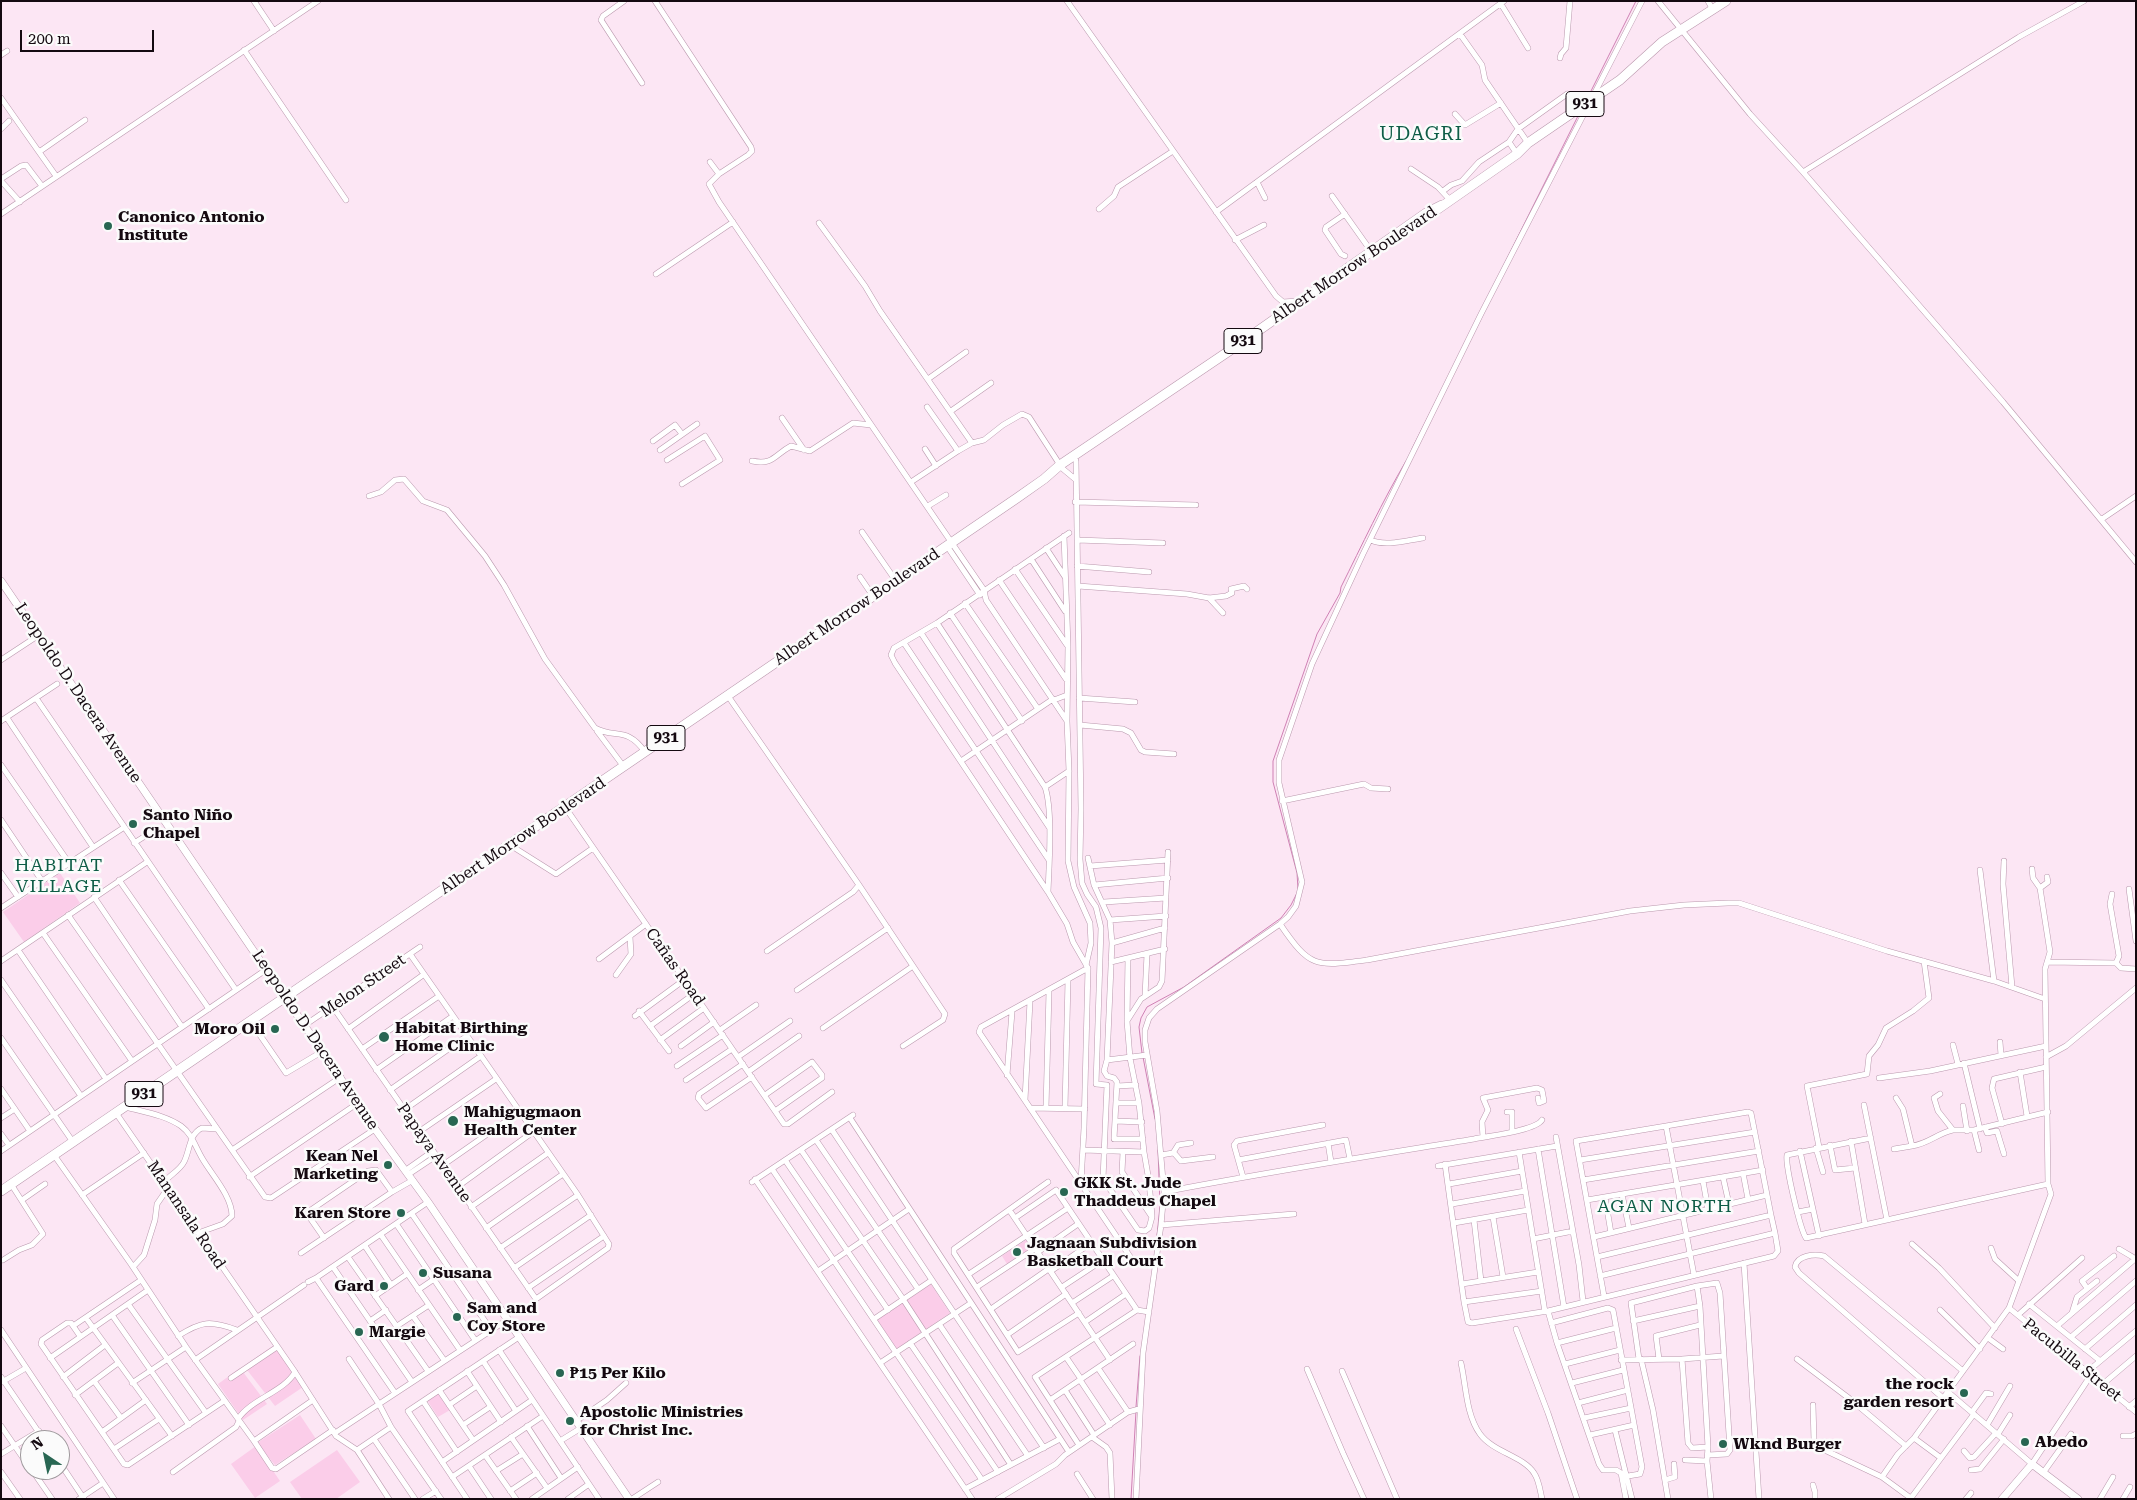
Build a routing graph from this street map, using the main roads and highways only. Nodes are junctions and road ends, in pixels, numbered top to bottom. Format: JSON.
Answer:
{"nodes":[{"id":1,"x":1726,"y":1,"type":"edge"},
{"id":2,"x":1710,"y":5,"type":"edge"},
{"id":3,"x":1446,"y":202,"type":"junction"},
{"id":4,"x":1062,"y":467,"type":"junction"},
{"id":5,"x":1,"y":581,"type":"edge"},
{"id":6,"x":287,"y":997,"type":"junction"},
{"id":7,"x":5,"y":1186,"type":"edge"},
{"id":8,"x":629,"y":1499,"type":"edge"},
{"id":9,"x":2002,"y":1499,"type":"edge"},
{"id":10,"x":2078,"y":1499,"type":"edge"}],
"edges":[{"from":1,"to":2,"type":"highway","name":"Albert Morrow Boulevard","number":"931"},
{"from":2,"to":3,"type":"highway","name":"Albert Morrow Boulevard","number":"931"},
{"from":3,"to":4,"type":"highway","name":"Albert Morrow Boulevard","number":"931"},
{"from":3,"to":4,"type":"highway","name":"Albert Morrow Boulevard","number":"931"},
{"from":4,"to":6,"type":"highway","name":"Albert Morrow Boulevard","number":"931"},
{"from":5,"to":6,"type":"main road","name":"Leopoldo D. Dacera Avenue"},
{"from":6,"to":7,"type":"highway","name":"Albert Morrow Boulevard","number":"931"},
{"from":6,"to":8,"type":"main road","name":"Leopoldo D. Dacera Avenue"},
{"from":9,"to":10,"type":"main road"}]}
